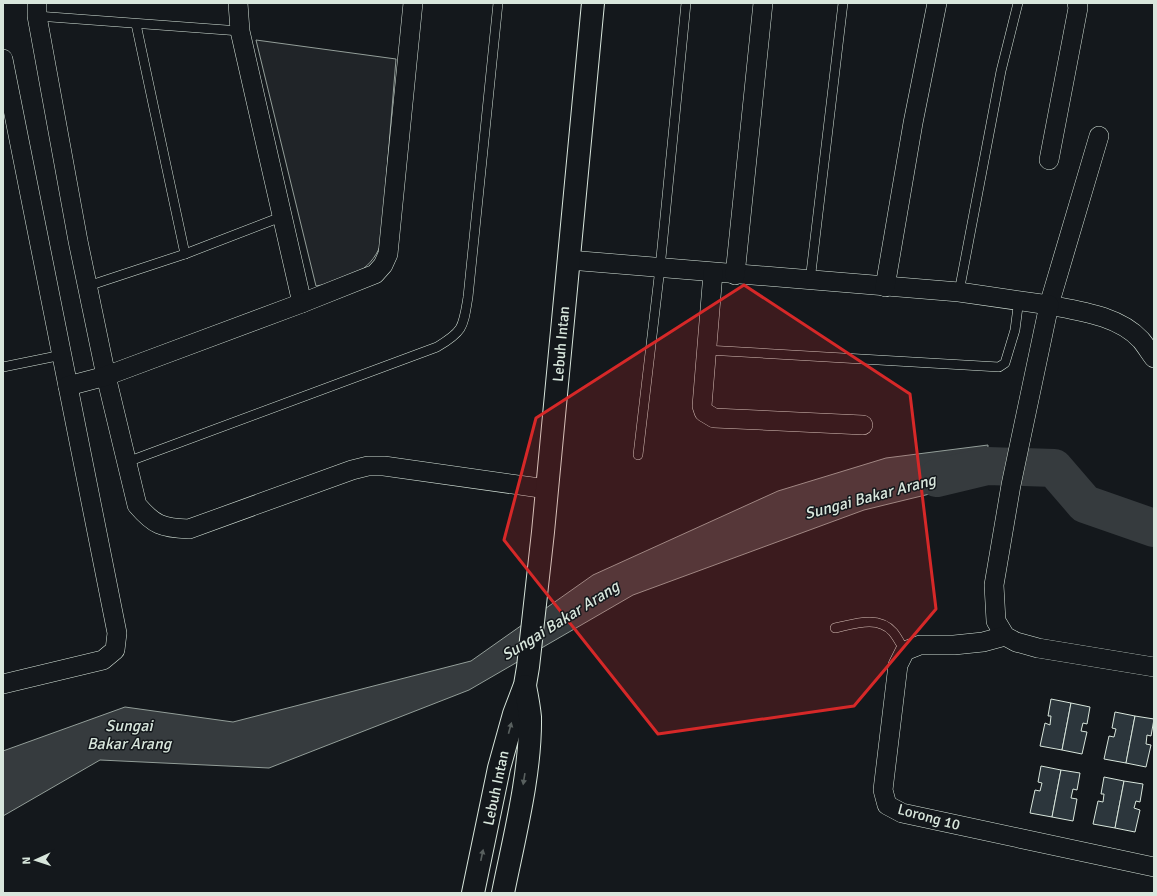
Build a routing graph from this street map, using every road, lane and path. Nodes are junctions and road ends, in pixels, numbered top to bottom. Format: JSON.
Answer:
{"nodes":[{"id":1,"x":238,"y":3,"type":"edge"},
{"id":2,"x":413,"y":3,"type":"edge"},
{"id":3,"x":498,"y":3,"type":"edge"},
{"id":4,"x":594,"y":3,"type":"edge"},
{"id":5,"x":686,"y":3,"type":"edge"},
{"id":6,"x":763,"y":3,"type":"edge"},
{"id":7,"x":843,"y":3,"type":"edge"},
{"id":8,"x":937,"y":3,"type":"edge"},
{"id":9,"x":1018,"y":3,"type":"edge"},
{"id":10,"x":1078,"y":3,"type":"edge"},
{"id":11,"x":37,"y":9,"type":"edge"},
{"id":12,"x":136,"y":24,"type":"junction"},
{"id":13,"x":240,"y":31,"type":"junction"},
{"id":14,"x":3,"y":59,"type":"edge"},
{"id":15,"x":1100,"y":136,"type":"dead end"},
{"id":16,"x":1049,"y":160,"type":"dead end"},
{"id":17,"x":281,"y":217,"type":"junction"},
{"id":18,"x":184,"y":254,"type":"junction"},
{"id":19,"x":569,"y":260,"type":"junction"},
{"id":20,"x":660,"y":268,"type":"junction"},
{"id":21,"x":713,"y":273,"type":"junction"},
{"id":22,"x":735,"y":275,"type":"junction"},
{"id":23,"x":810,"y":281,"type":"junction"},
{"id":24,"x":88,"y":286,"type":"junction"},
{"id":25,"x":885,"y":287,"type":"junction"},
{"id":26,"x":959,"y":292,"type":"junction"},
{"id":27,"x":1019,"y":299,"type":"junction"},
{"id":28,"x":302,"y":303,"type":"junction"},
{"id":29,"x":1049,"y":305,"type":"junction"},
{"id":30,"x":706,"y":350,"type":"junction"},
{"id":31,"x":62,"y":355,"type":"junction"},
{"id":32,"x":1154,"y":358,"type":"edge"},
{"id":33,"x":3,"y":367,"type":"edge"},
{"id":34,"x":106,"y":376,"type":"junction"},
{"id":35,"x":68,"y":386,"type":"junction"},
{"id":36,"x":863,"y":425,"type":"dead end"},
{"id":37,"x":638,"y":455,"type":"dead end"},
{"id":38,"x":127,"y":462,"type":"junction"},
{"id":39,"x":547,"y":489,"type":"junction"},
{"id":40,"x":835,"y":628,"type":"dead end"},
{"id":41,"x":1005,"y":636,"type":"junction"},
{"id":42,"x":905,"y":651,"type":"junction"},
{"id":43,"x":1154,"y":667,"type":"edge"},
{"id":44,"x":526,"y":676,"type":"junction"},
{"id":45,"x":4,"y":678,"type":"edge"},
{"id":46,"x":1154,"y":867,"type":"edge"},
{"id":47,"x":473,"y":893,"type":"edge"},
{"id":48,"x":503,"y":893,"type":"edge"}],
"edges":[{"from":1,"to":13,"type":"street"},
{"from":2,"to":28,"type":"street"},
{"from":3,"to":38,"type":"lane"},
{"from":4,"to":19,"type":"main road","name":"Lebuh Intan"},
{"from":5,"to":20,"type":"lane"},
{"from":6,"to":22,"type":"street"},
{"from":7,"to":23,"type":"lane"},
{"from":8,"to":25,"type":"street"},
{"from":9,"to":26,"type":"lane"},
{"from":10,"to":16,"type":"street"},
{"from":11,"to":12,"type":"lane"},
{"from":11,"to":24,"type":"street"},
{"from":12,"to":13,"type":"lane"},
{"from":12,"to":18,"type":"lane"},
{"from":13,"to":17,"type":"street"},
{"from":14,"to":31,"type":"street"},
{"from":15,"to":29,"type":"street"},
{"from":17,"to":18,"type":"lane"},
{"from":17,"to":28,"type":"street"},
{"from":18,"to":24,"type":"lane"},
{"from":19,"to":20,"type":"street"},
{"from":19,"to":39,"type":"main road","name":"Lebuh Intan"},
{"from":20,"to":21,"type":"street"},
{"from":20,"to":37,"type":"lane"},
{"from":21,"to":22,"type":"street"},
{"from":21,"to":30,"type":"street"},
{"from":22,"to":23,"type":"street"},
{"from":23,"to":25,"type":"street"},
{"from":24,"to":34,"type":"street"},
{"from":25,"to":26,"type":"street"},
{"from":26,"to":27,"type":"street"},
{"from":27,"to":29,"type":"street"},
{"from":27,"to":30,"type":"lane"},
{"from":28,"to":34,"type":"street"},
{"from":29,"to":32,"type":"street"},
{"from":29,"to":41,"type":"street"},
{"from":30,"to":36,"type":"street"},
{"from":31,"to":33,"type":"lane"},
{"from":31,"to":35,"type":"street"},
{"from":34,"to":35,"type":"street"},
{"from":34,"to":38,"type":"street"},
{"from":35,"to":45,"type":"street"},
{"from":38,"to":39,"type":"street"},
{"from":39,"to":44,"type":"main road","name":"Lebuh Intan"},
{"from":40,"to":42,"type":"lane"},
{"from":41,"to":42,"type":"street"},
{"from":41,"to":43,"type":"street"},
{"from":42,"to":46,"type":"street","name":"Lorong 10"},
{"from":47,"to":44,"type":"main road","name":"Lebuh Intan","one_way":true},
{"from":44,"to":48,"type":"main road","name":"Lebuh Intan","one_way":true}]}
